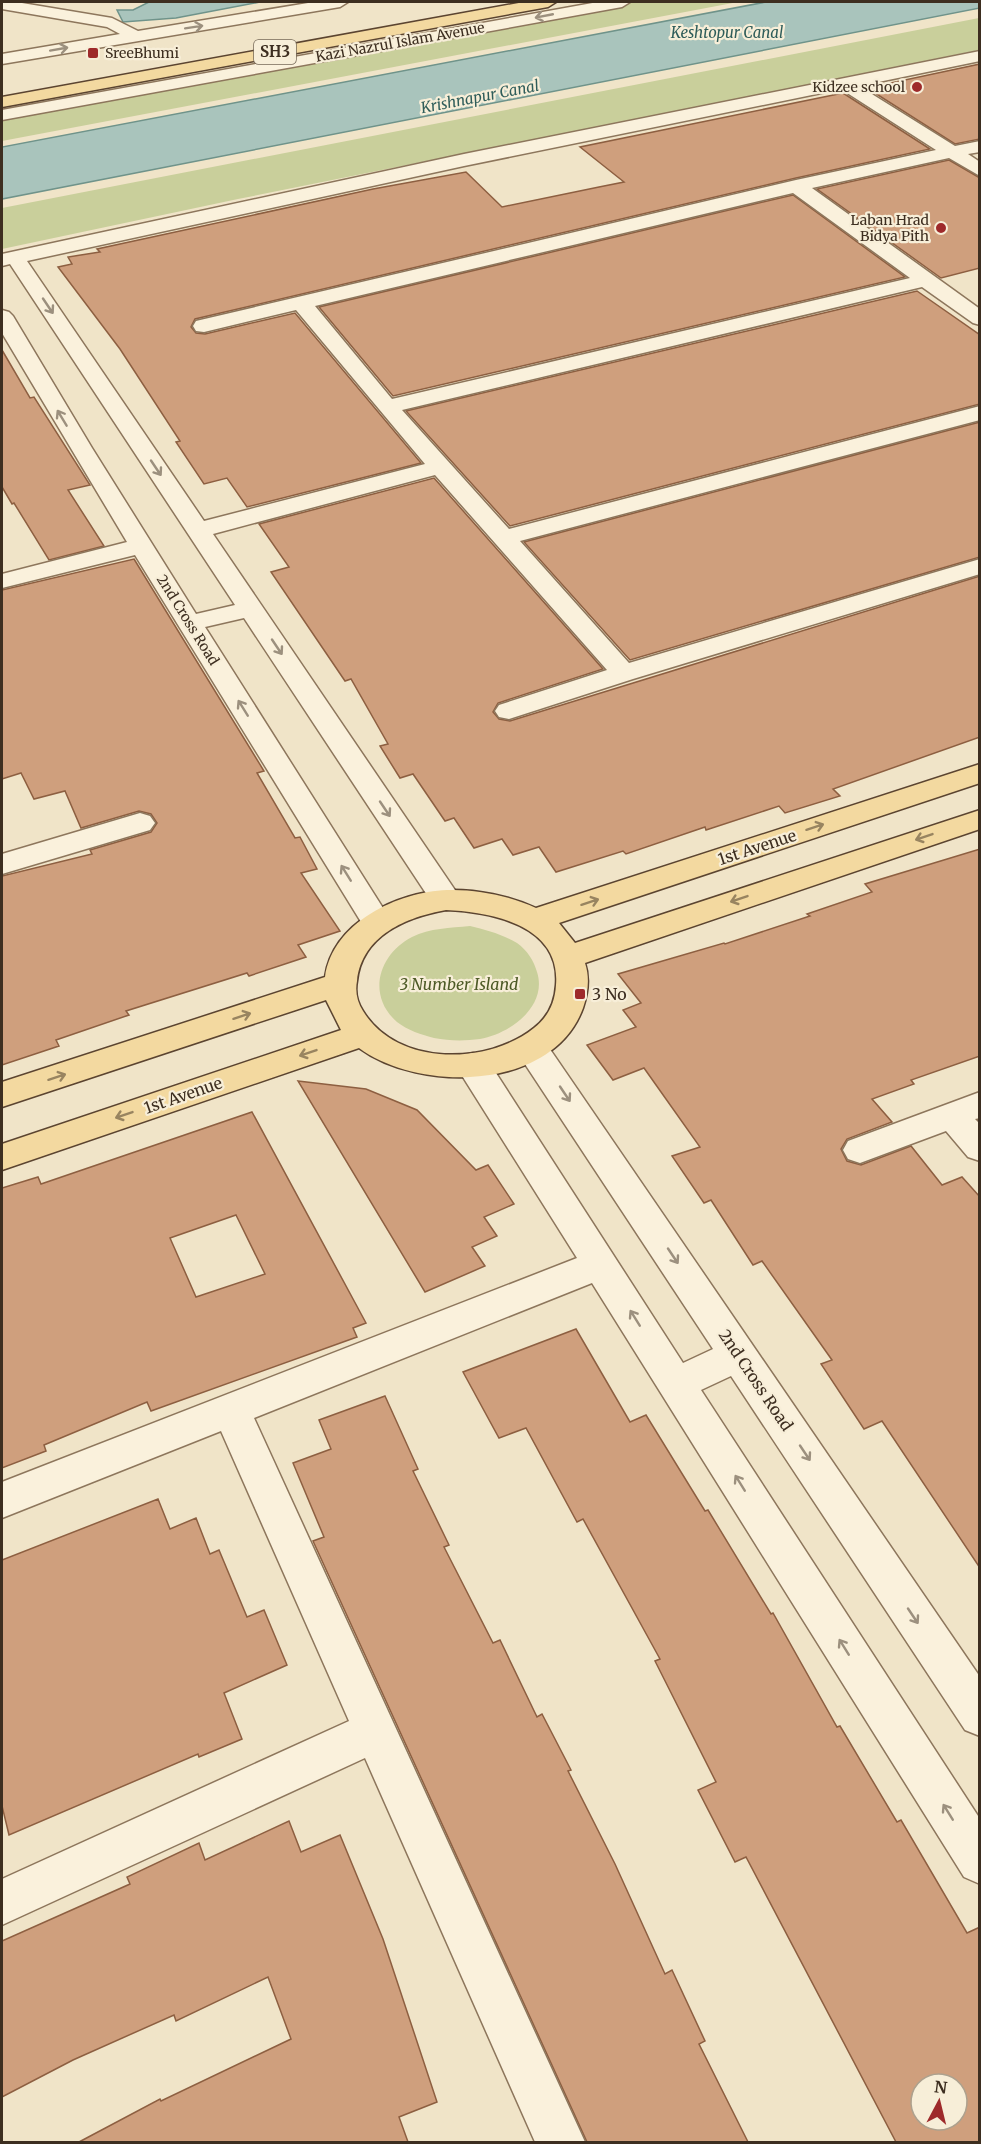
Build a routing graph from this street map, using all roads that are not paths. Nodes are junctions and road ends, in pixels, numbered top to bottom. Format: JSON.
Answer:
{"nodes":[{"id":1,"x":340,"y":2,"type":"edge"},
{"id":2,"x":548,"y":2,"type":"edge"},
{"id":3,"x":622,"y":2,"type":"edge"},
{"id":4,"x":2,"y":4,"type":"edge"},
{"id":5,"x":104,"y":6,"type":"dead end"},
{"id":6,"x":112,"y":23,"type":"junction"},
{"id":7,"x":136,"y":36,"type":"junction"},
{"id":8,"x":165,"y":47,"type":"dead end"},
{"id":9,"x":980,"y":56,"type":"edge"},
{"id":10,"x":2,"y":59,"type":"edge"},
{"id":11,"x":845,"y":84,"type":"junction"},
{"id":12,"x":2,"y":102,"type":"edge"},
{"id":13,"x":2,"y":115,"type":"edge"},
{"id":14,"x":980,"y":146,"type":"edge"},
{"id":15,"x":951,"y":152,"type":"junction"},
{"id":16,"x":980,"y":170,"type":"edge"},
{"id":17,"x":796,"y":186,"type":"junction"},
{"id":18,"x":8,"y":259,"type":"edge"},
{"id":19,"x":926,"y":280,"type":"junction"},
{"id":20,"x":302,"y":304,"type":"junction"},
{"id":21,"x":2,"y":316,"type":"edge"},
{"id":22,"x":980,"y":319,"type":"edge"},
{"id":23,"x":204,"y":326,"type":"dead end"},
{"id":24,"x":387,"y":407,"type":"junction"},
{"id":25,"x":980,"y":413,"type":"edge"},
{"id":26,"x":108,"y":442,"type":"junction"},
{"id":27,"x":440,"y":467,"type":"junction"},
{"id":28,"x":198,"y":530,"type":"junction"},
{"id":29,"x":504,"y":538,"type":"junction"},
{"id":30,"x":141,"y":546,"type":"junction"},
{"id":31,"x":980,"y":566,"type":"edge"},
{"id":32,"x":2,"y":581,"type":"edge"},
{"id":33,"x":252,"y":609,"type":"junction"},
{"id":34,"x":189,"y":623,"type":"junction"},
{"id":35,"x":624,"y":673,"type":"junction"},
{"id":36,"x":509,"y":711,"type":"dead end"},
{"id":37,"x":980,"y":773,"type":"edge"},
{"id":38,"x":980,"y":819,"type":"edge"},
{"id":39,"x":140,"y":823,"type":"dead end"},
{"id":40,"x":5,"y":854,"type":"edge"},
{"id":41,"x":446,"y":900,"type":"junction"},
{"id":42,"x":534,"y":920,"type":"junction"},
{"id":43,"x":377,"y":923,"type":"junction"},
{"id":44,"x":568,"y":957,"type":"junction"},
{"id":45,"x":339,"y":984,"type":"junction"},
{"id":46,"x":364,"y":1034,"type":"junction"},
{"id":47,"x":531,"y":1047,"type":"junction"},
{"id":48,"x":473,"y":1065,"type":"junction"},
{"id":49,"x":2,"y":1095,"type":"edge"},
{"id":50,"x":966,"y":1110,"type":"edge"},
{"id":51,"x":980,"y":1148,"type":"edge"},
{"id":52,"x":861,"y":1150,"type":"dead end"},
{"id":53,"x":2,"y":1157,"type":"edge"},
{"id":54,"x":601,"y":1264,"type":"junction"},
{"id":55,"x":739,"y":1355,"type":"junction"},
{"id":56,"x":677,"y":1383,"type":"junction"},
{"id":57,"x":231,"y":1410,"type":"junction"},
{"id":58,"x":2,"y":1500,"type":"edge"},
{"id":59,"x":980,"y":1715,"type":"edge"},
{"id":60,"x":375,"y":1731,"type":"junction"},
{"id":61,"x":980,"y":1862,"type":"edge"},
{"id":62,"x":2,"y":1902,"type":"edge"},
{"id":63,"x":560,"y":2142,"type":"edge"}],
"edges":[{"from":7,"to":1,"type":"street","one_way":true},
{"from":2,"to":12,"type":"main road","name":"Kazi Nazrul Islam Avenue","number":"SH3"},
{"from":3,"to":13,"type":"street","name":"Kazi Nazrul Islam Avenue","one_way":true},
{"from":4,"to":6,"type":"street"},
{"from":5,"to":6,"type":"street"},
{"from":6,"to":7,"type":"street"},
{"from":7,"to":8,"type":"street"},
{"from":10,"to":7,"type":"street","one_way":true},
{"from":9,"to":11,"type":"street"},
{"from":11,"to":15,"type":"street"},
{"from":11,"to":18,"type":"street"},
{"from":14,"to":15,"type":"street"},
{"from":15,"to":16,"type":"street"},
{"from":15,"to":17,"type":"street"},
{"from":17,"to":19,"type":"street"},
{"from":17,"to":20,"type":"street"},
{"from":18,"to":26,"type":"street","one_way":true},
{"from":19,"to":22,"type":"street"},
{"from":19,"to":24,"type":"street"},
{"from":20,"to":23,"type":"street"},
{"from":20,"to":24,"type":"street"},
{"from":26,"to":21,"type":"street","name":"2nd Cross Road","one_way":true},
{"from":24,"to":27,"type":"street"},
{"from":25,"to":29,"type":"street"},
{"from":26,"to":28,"type":"street","one_way":true},
{"from":26,"to":30,"type":"street","name":"2nd Cross Road"},
{"from":27,"to":28,"type":"street"},
{"from":27,"to":29,"type":"street"},
{"from":28,"to":33,"type":"street"},
{"from":29,"to":35,"type":"street"},
{"from":30,"to":32,"type":"street"},
{"from":30,"to":34,"type":"street","name":"2nd Cross Road"},
{"from":31,"to":35,"type":"street"},
{"from":33,"to":34,"type":"street"},
{"from":33,"to":41,"type":"street","one_way":true},
{"from":43,"to":34,"type":"street","name":"2nd Cross Road","one_way":true},
{"from":35,"to":36,"type":"street"},
{"from":42,"to":37,"type":"main road","name":"1st Avenue","one_way":true},
{"from":38,"to":44,"type":"main road","one_way":true},
{"from":39,"to":40,"type":"street"},
{"from":41,"to":42,"type":"main road"},
{"from":41,"to":43,"type":"main road"},
{"from":42,"to":44,"type":"main road"},
{"from":43,"to":45,"type":"main road"},
{"from":44,"to":47,"type":"main road"},
{"from":45,"to":46,"type":"main road"},
{"from":49,"to":45,"type":"main road","one_way":true},
{"from":46,"to":48,"type":"main road"},
{"from":46,"to":53,"type":"main road","name":"1st Avenue","one_way":true},
{"from":47,"to":48,"type":"main road"},
{"from":47,"to":55,"type":"street","name":"2nd Cross Road","one_way":true},
{"from":48,"to":54,"type":"street"},
{"from":50,"to":51,"type":"street"},
{"from":50,"to":52,"type":"street"},
{"from":56,"to":54,"type":"street","one_way":true},
{"from":54,"to":57,"type":"street"},
{"from":55,"to":56,"type":"street"},
{"from":55,"to":59,"type":"street","name":"2nd Cross Road","one_way":true},
{"from":61,"to":56,"type":"street","one_way":true},
{"from":57,"to":58,"type":"street"},
{"from":57,"to":60,"type":"street"},
{"from":60,"to":62,"type":"street"},
{"from":60,"to":63,"type":"street"}]}
